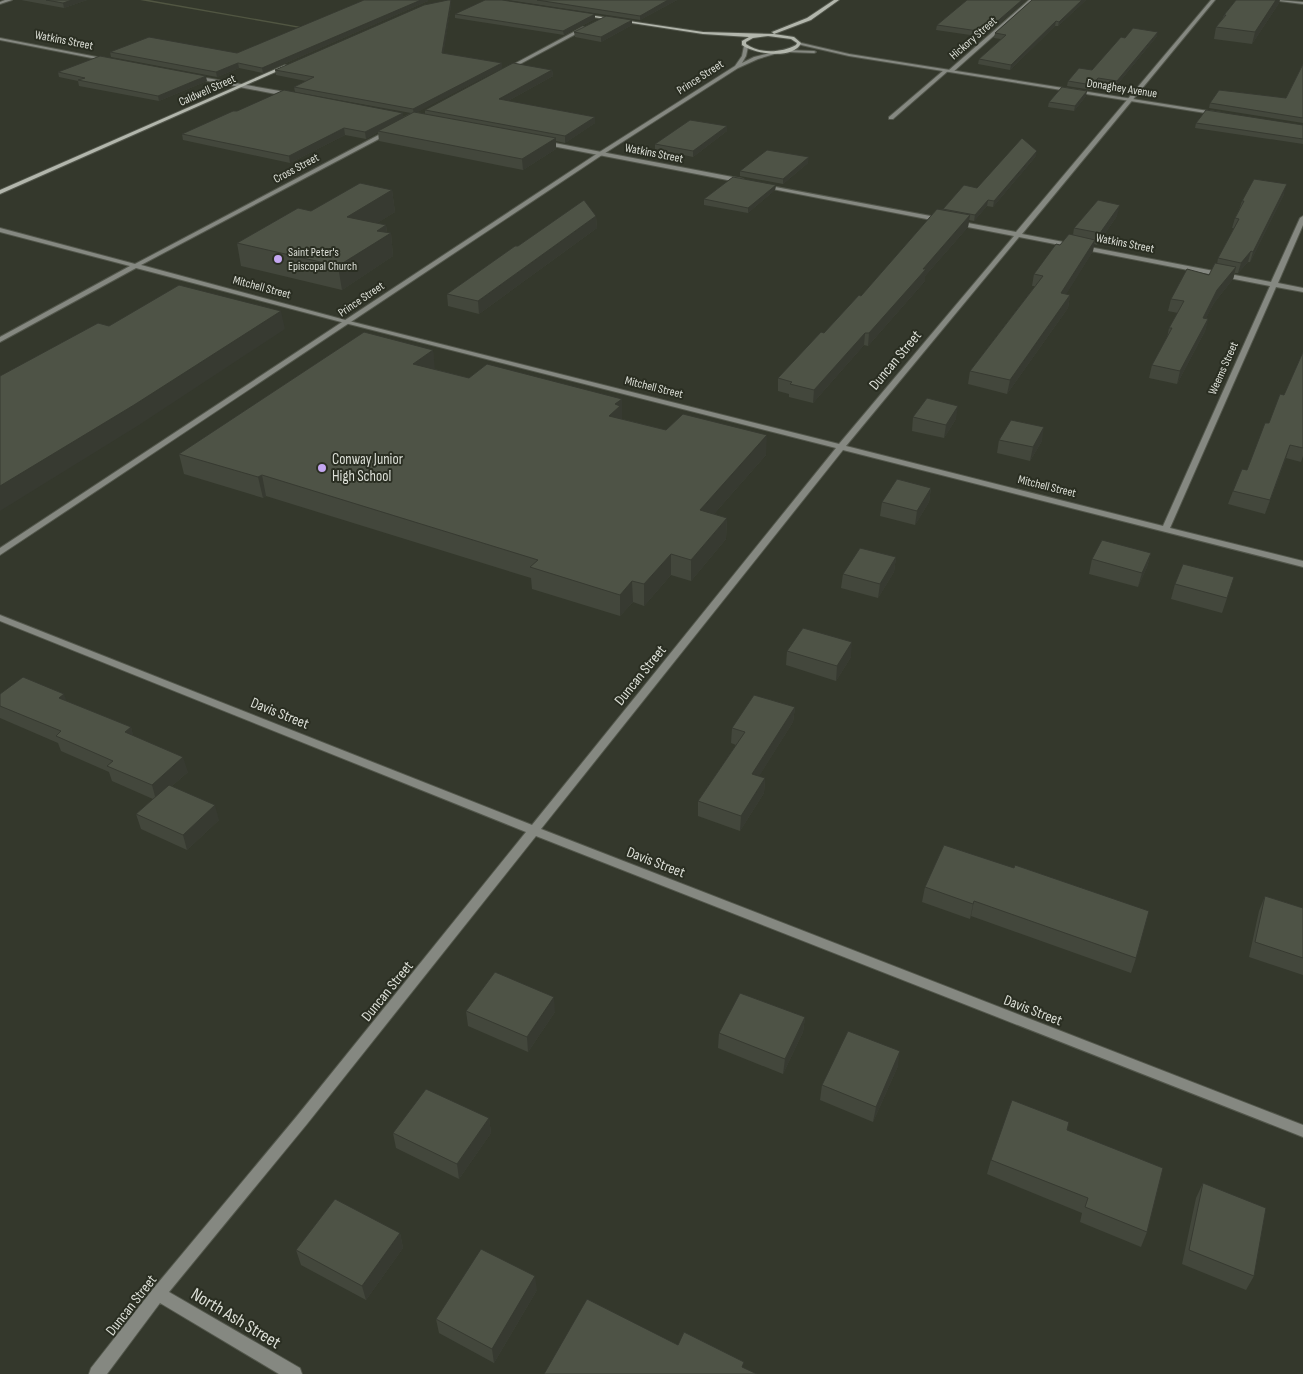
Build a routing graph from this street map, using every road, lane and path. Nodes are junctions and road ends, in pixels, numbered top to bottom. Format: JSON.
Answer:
{"nodes":[{"id":1,"x":10,"y":0,"type":"edge"},
{"id":2,"x":458,"y":0,"type":"edge"},
{"id":3,"x":837,"y":0,"type":"edge"},
{"id":4,"x":1032,"y":0,"type":"edge"},
{"id":5,"x":1214,"y":0,"type":"edge"},
{"id":6,"x":1279,"y":0,"type":"edge"},
{"id":7,"x":445,"y":1,"type":"edge"},
{"id":8,"x":431,"y":2,"type":"edge"},
{"id":9,"x":0,"y":3,"type":"edge"},
{"id":10,"x":1303,"y":3,"type":"edge"},
{"id":11,"x":574,"y":14,"type":"edge"},
{"id":12,"x":604,"y":18,"type":"junction"},
{"id":13,"x":809,"y":19,"type":"junction"},
{"id":14,"x":704,"y":33,"type":"junction"},
{"id":15,"x":768,"y":35,"type":"junction"},
{"id":16,"x":760,"y":36,"type":"junction"},
{"id":17,"x":0,"y":40,"type":"edge"},
{"id":18,"x":798,"y":42,"type":"junction"},
{"id":19,"x":745,"y":45,"type":"junction"},
{"id":20,"x":788,"y":51,"type":"junction"},
{"id":21,"x":779,"y":52,"type":"junction"},
{"id":22,"x":849,"y":55,"type":"junction"},
{"id":23,"x":116,"y":62,"type":"edge"},
{"id":24,"x":296,"y":62,"type":"edge"},
{"id":25,"x":736,"y":67,"type":"junction"},
{"id":26,"x":948,"y":71,"type":"junction"},
{"id":27,"x":500,"y":72,"type":"edge"},
{"id":28,"x":192,"y":76,"type":"edge"},
{"id":29,"x":241,"y":86,"type":"junction"},
{"id":30,"x":299,"y":96,"type":"edge"},
{"id":31,"x":1131,"y":100,"type":"junction"},
{"id":32,"x":1227,"y":115,"type":"edge"},
{"id":33,"x":892,"y":118,"type":"dead end"},
{"id":34,"x":397,"y":127,"type":"edge"},
{"id":35,"x":541,"y":143,"type":"edge"},
{"id":36,"x":600,"y":154,"type":"junction"},
{"id":37,"x":746,"y":182,"type":"edge"},
{"id":38,"x":756,"y":184,"type":"edge"},
{"id":39,"x":0,"y":192,"type":"edge"},
{"id":40,"x":1303,"y":218,"type":"edge"},
{"id":41,"x":0,"y":230,"type":"edge"},
{"id":42,"x":1020,"y":233,"type":"junction"},
{"id":43,"x":137,"y":265,"type":"junction"},
{"id":44,"x":1273,"y":284,"type":"junction"},
{"id":45,"x":1303,"y":290,"type":"edge"},
{"id":46,"x":347,"y":322,"type":"junction"},
{"id":47,"x":0,"y":340,"type":"edge"},
{"id":48,"x":842,"y":446,"type":"junction"},
{"id":49,"x":1166,"y":528,"type":"junction"},
{"id":50,"x":0,"y":552,"type":"edge"},
{"id":51,"x":1303,"y":564,"type":"edge"},
{"id":52,"x":0,"y":618,"type":"edge"},
{"id":53,"x":535,"y":831,"type":"junction"},
{"id":54,"x":1303,"y":1131,"type":"edge"},
{"id":55,"x":158,"y":1294,"type":"junction"},
{"id":56,"x":97,"y":1374,"type":"edge"},
{"id":57,"x":294,"y":1374,"type":"edge"}],
"edges":[{"from":1,"to":9,"type":"street"},
{"from":2,"to":7,"type":"main road"},
{"from":3,"to":13,"type":"main road"},
{"from":4,"to":26,"type":"street","name":"Hickory Street"},
{"from":5,"to":31,"type":"street","name":"Duncan Street"},
{"from":6,"to":10,"type":"street"},
{"from":7,"to":8,"type":"main road"},
{"from":11,"to":12,"type":"main road"},
{"from":12,"to":14,"type":"main road"},
{"from":12,"to":27,"type":"street"},
{"from":13,"to":15,"type":"main road"},
{"from":13,"to":18,"type":"main road"},
{"from":14,"to":16,"type":"main road"},
{"from":14,"to":19,"type":"main road"},
{"from":15,"to":16,"type":"main road"},
{"from":15,"to":18,"type":"main road"},
{"from":16,"to":19,"type":"main road"},
{"from":17,"to":23,"type":"street","name":"Watkins Street"},
{"from":18,"to":20,"type":"main road"},
{"from":18,"to":22,"type":"street","name":"Donaghey Avenue"},
{"from":19,"to":21,"type":"main road"},
{"from":19,"to":25,"type":"street","name":"Prince Street"},
{"from":20,"to":21,"type":"main road"},
{"from":20,"to":22,"type":"street","name":"Donaghey Avenue"},
{"from":21,"to":25,"type":"street","name":"Prince Street"},
{"from":22,"to":26,"type":"street","name":"Donaghey Avenue"},
{"from":24,"to":29,"type":"main road","name":"Caldwell Street"},
{"from":25,"to":36,"type":"street","name":"Prince Street"},
{"from":26,"to":31,"type":"street","name":"Donaghey Avenue"},
{"from":26,"to":33,"type":"street","name":"Hickory Street"},
{"from":28,"to":29,"type":"street"},
{"from":29,"to":30,"type":"street"},
{"from":29,"to":39,"type":"main road","name":"Caldwell Street"},
{"from":31,"to":32,"type":"street","name":"Donaghey Avenue"},
{"from":31,"to":42,"type":"street","name":"Duncan Street"},
{"from":34,"to":43,"type":"street","name":"Cross Street"},
{"from":35,"to":36,"type":"street","name":"Watkins Street"},
{"from":36,"to":37,"type":"street","name":"Watkins Street"},
{"from":36,"to":46,"type":"street","name":"Prince Street"},
{"from":38,"to":42,"type":"street","name":"Watkins Street"},
{"from":40,"to":44,"type":"street","name":"Weems Street"},
{"from":41,"to":43,"type":"street","name":"Mitchell Street"},
{"from":42,"to":44,"type":"street","name":"Watkins Street"},
{"from":42,"to":48,"type":"street","name":"Duncan Street"},
{"from":43,"to":46,"type":"street","name":"Mitchell Street"},
{"from":43,"to":47,"type":"street","name":"Cross Street"},
{"from":44,"to":45,"type":"street","name":"Watkins Street"},
{"from":44,"to":49,"type":"street","name":"Weems Street"},
{"from":46,"to":48,"type":"street","name":"Mitchell Street"},
{"from":46,"to":50,"type":"street","name":"Prince Street"},
{"from":48,"to":49,"type":"street","name":"Mitchell Street"},
{"from":48,"to":53,"type":"street","name":"Duncan Street"},
{"from":49,"to":51,"type":"street","name":"Mitchell Street"},
{"from":52,"to":53,"type":"street","name":"Davis Street"},
{"from":53,"to":54,"type":"street","name":"Davis Street"},
{"from":53,"to":55,"type":"street","name":"Duncan Street"},
{"from":55,"to":56,"type":"street","name":"Duncan Street"},
{"from":55,"to":57,"type":"street","name":"North Ash Street"}]}
